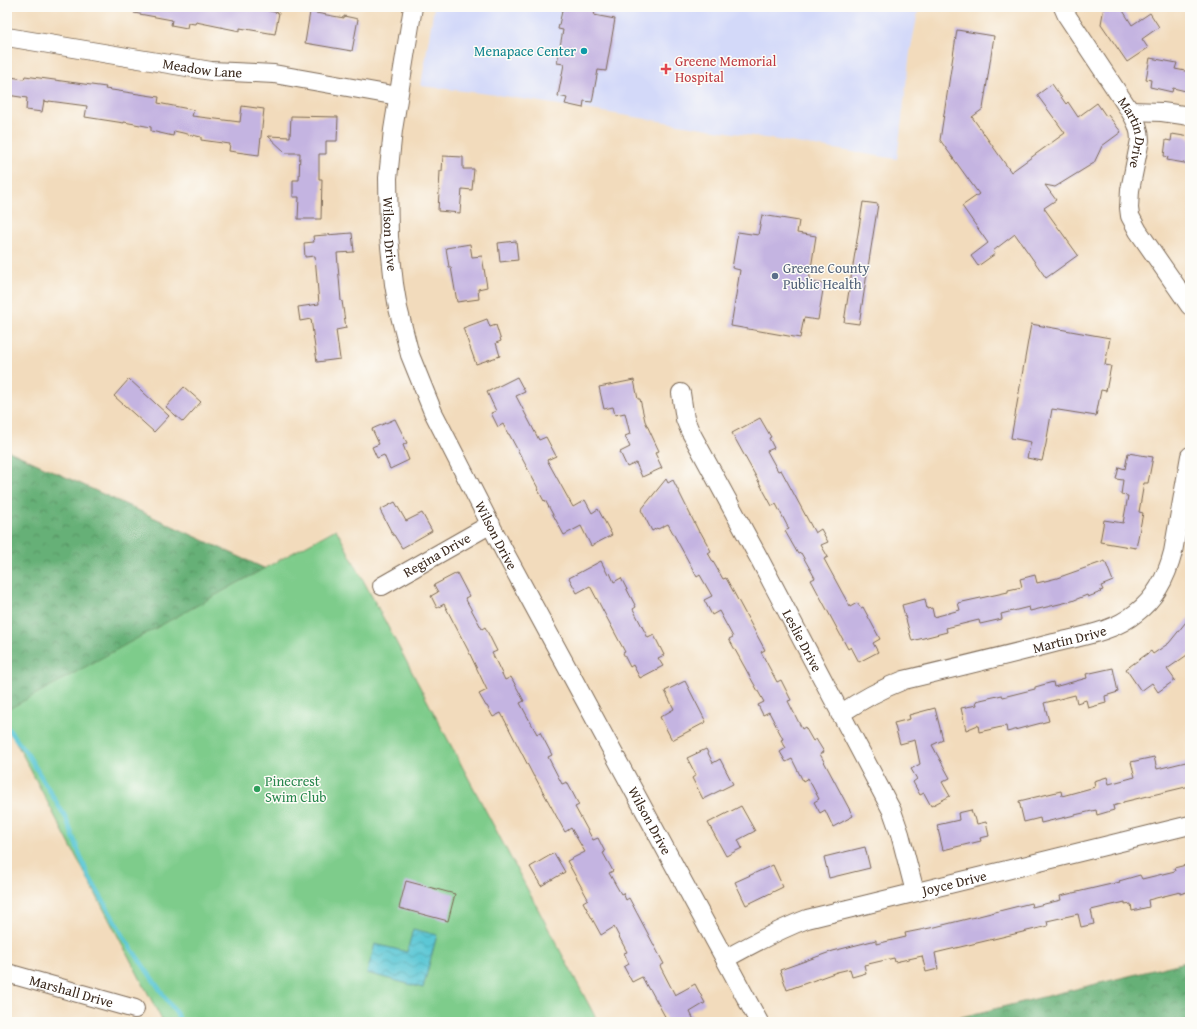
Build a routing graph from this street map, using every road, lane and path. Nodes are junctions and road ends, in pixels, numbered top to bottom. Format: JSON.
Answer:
{"nodes":[{"id":1,"x":413,"y":7,"type":"edge"},
{"id":2,"x":1063,"y":7,"type":"edge"},
{"id":3,"x":7,"y":37,"type":"edge"},
{"id":4,"x":398,"y":96,"type":"junction"},
{"id":5,"x":1130,"y":111,"type":"junction"},
{"id":6,"x":1190,"y":116,"type":"edge"},
{"id":7,"x":1190,"y":306,"type":"edge"},
{"id":8,"x":680,"y":393,"type":"dead end"},
{"id":9,"x":1190,"y":456,"type":"edge"},
{"id":10,"x":491,"y":524,"type":"junction"},
{"id":11,"x":382,"y":586,"type":"dead end"},
{"id":12,"x":840,"y":714,"type":"junction"},
{"id":13,"x":1190,"y":825,"type":"edge"},
{"id":14,"x":915,"y":892,"type":"junction"},
{"id":15,"x":725,"y":959,"type":"junction"},
{"id":16,"x":7,"y":973,"type":"edge"},
{"id":17,"x":135,"y":1009,"type":"dead end"},
{"id":18,"x":759,"y":1022,"type":"edge"}],
"edges":[{"from":1,"to":4,"type":"street","name":"Wilson Drive"},
{"from":2,"to":5,"type":"street","name":"Martin Drive"},
{"from":3,"to":4,"type":"street","name":"Meadow Lane"},
{"from":4,"to":10,"type":"street","name":"Wilson Drive"},
{"from":5,"to":6,"type":"street"},
{"from":5,"to":7,"type":"street","name":"Martin Drive"},
{"from":8,"to":12,"type":"street","name":"Leslie Drive"},
{"from":9,"to":12,"type":"street","name":"Martin Drive"},
{"from":10,"to":11,"type":"street","name":"Regina Drive"},
{"from":10,"to":15,"type":"street","name":"Wilson Drive"},
{"from":12,"to":14,"type":"street","name":"Leslie Drive"},
{"from":13,"to":14,"type":"street","name":"Joyce Drive"},
{"from":14,"to":15,"type":"street","name":"Joyce Drive"},
{"from":15,"to":18,"type":"street","name":"Wilson Drive"},
{"from":16,"to":17,"type":"street","name":"Marshall Drive"}]}
